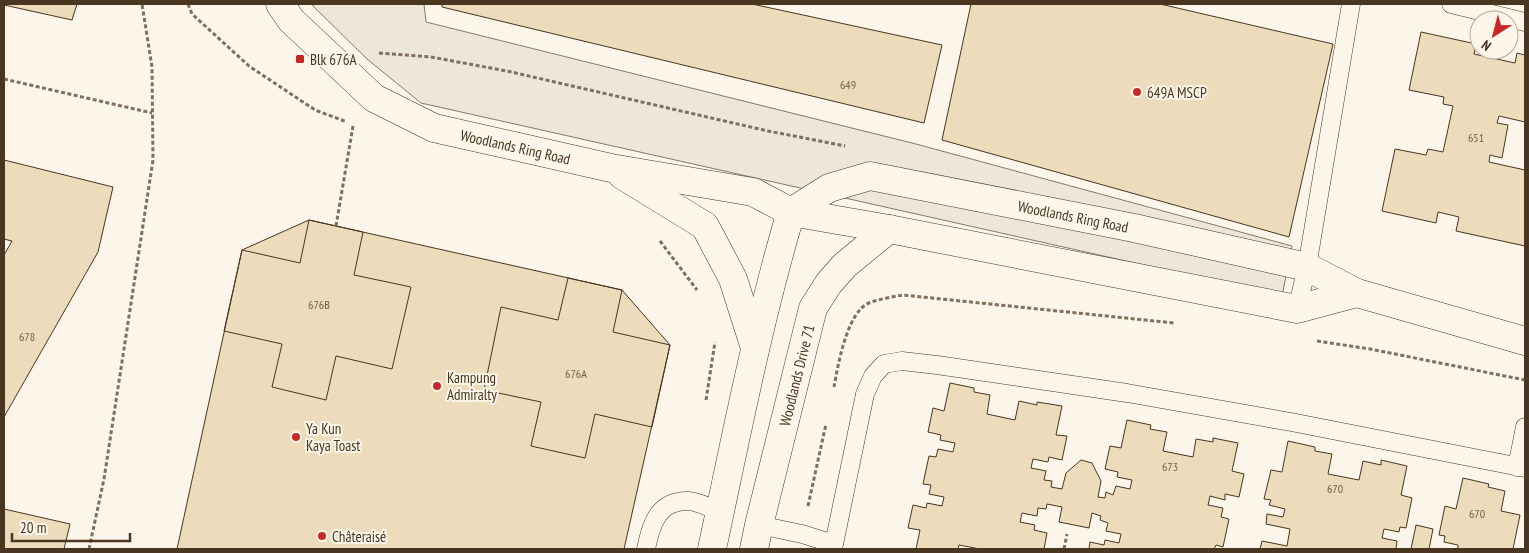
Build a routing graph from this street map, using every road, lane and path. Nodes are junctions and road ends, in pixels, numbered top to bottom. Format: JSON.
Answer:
{"nodes":[{"id":1,"x":142,"y":4,"type":"edge"},
{"id":2,"x":280,"y":4,"type":"edge"},
{"id":3,"x":1351,"y":4,"type":"edge"},
{"id":4,"x":1451,"y":4,"type":"edge"},
{"id":5,"x":1525,"y":22,"type":"edge"},
{"id":6,"x":377,"y":53,"type":"dead end"},
{"id":7,"x":4,"y":79,"type":"edge"},
{"id":8,"x":152,"y":114,"type":"junction"},
{"id":9,"x":353,"y":124,"type":"dead end"},
{"id":10,"x":852,"y":147,"type":"dead end"},
{"id":11,"x":610,"y":168,"type":"junction"},
{"id":12,"x":790,"y":212,"type":"junction"},
{"id":13,"x":336,"y":226,"type":"dead end"},
{"id":14,"x":889,"y":229,"type":"junction"},
{"id":15,"x":1308,"y":266,"type":"junction"},
{"id":16,"x":692,"y":282,"type":"dead end"},
{"id":17,"x":1357,"y":293,"type":"junction"},
{"id":18,"x":701,"y":295,"type":"dead end"},
{"id":19,"x":1297,"y":309,"type":"junction"},
{"id":20,"x":854,"y":317,"type":"dead end"},
{"id":21,"x":1180,"y":323,"type":"dead end"},
{"id":22,"x":716,"y":335,"type":"dead end"},
{"id":23,"x":1316,"y":341,"type":"dead end"},
{"id":24,"x":1525,"y":341,"type":"edge"},
{"id":25,"x":755,"y":349,"type":"junction"},
{"id":26,"x":1525,"y":380,"type":"edge"},
{"id":27,"x":705,"y":404,"type":"dead end"},
{"id":28,"x":1525,"y":427,"type":"edge"},
{"id":29,"x":1521,"y":467,"type":"edge"},
{"id":30,"x":720,"y":512,"type":"junction"},
{"id":31,"x":1067,"y":534,"type":"dead end"},
{"id":32,"x":756,"y":537,"type":"edge"},
{"id":33,"x":834,"y":547,"type":"edge"},
{"id":34,"x":89,"y":549,"type":"edge"},
{"id":35,"x":646,"y":549,"type":"edge"},
{"id":36,"x":712,"y":549,"type":"edge"},
{"id":37,"x":1064,"y":549,"type":"edge"}],
"edges":[{"from":1,"to":8,"type":"path"},
{"from":2,"to":11,"type":"street","name":"Woodlands Ring Road"},
{"from":3,"to":15,"type":"lane"},
{"from":4,"to":5,"type":"lane"},
{"from":6,"to":10,"type":"path"},
{"from":7,"to":8,"type":"path"},
{"from":8,"to":34,"type":"path"},
{"from":9,"to":13,"type":"path"},
{"from":11,"to":12,"type":"street","name":"Woodlands Ring Road"},
{"from":11,"to":25,"type":"street"},
{"from":12,"to":14,"type":"street","name":"Woodlands Ring Road"},
{"from":12,"to":15,"type":"street","name":"Woodlands Ring Road"},
{"from":12,"to":25,"type":"street"},
{"from":14,"to":19,"type":"street","name":"Woodlands Ring Road"},
{"from":14,"to":32,"type":"street","name":"Woodlands Drive 71"},
{"from":15,"to":17,"type":"street","name":"Woodlands Ring Road"},
{"from":15,"to":19,"type":"lane"},
{"from":16,"to":18,"type":"path"},
{"from":17,"to":19,"type":"street","name":"Woodlands Ring Road"},
{"from":17,"to":24,"type":"street","name":"Woodlands Ring Road"},
{"from":20,"to":21,"type":"path"},
{"from":22,"to":27,"type":"path"},
{"from":23,"to":26,"type":"path"},
{"from":25,"to":30,"type":"street"},
{"from":28,"to":29,"type":"lane"},
{"from":29,"to":33,"type":"lane"},
{"from":30,"to":35,"type":"lane"},
{"from":30,"to":36,"type":"street"},
{"from":31,"to":37,"type":"path"},
{"from":32,"to":33,"type":"lane"}]}
